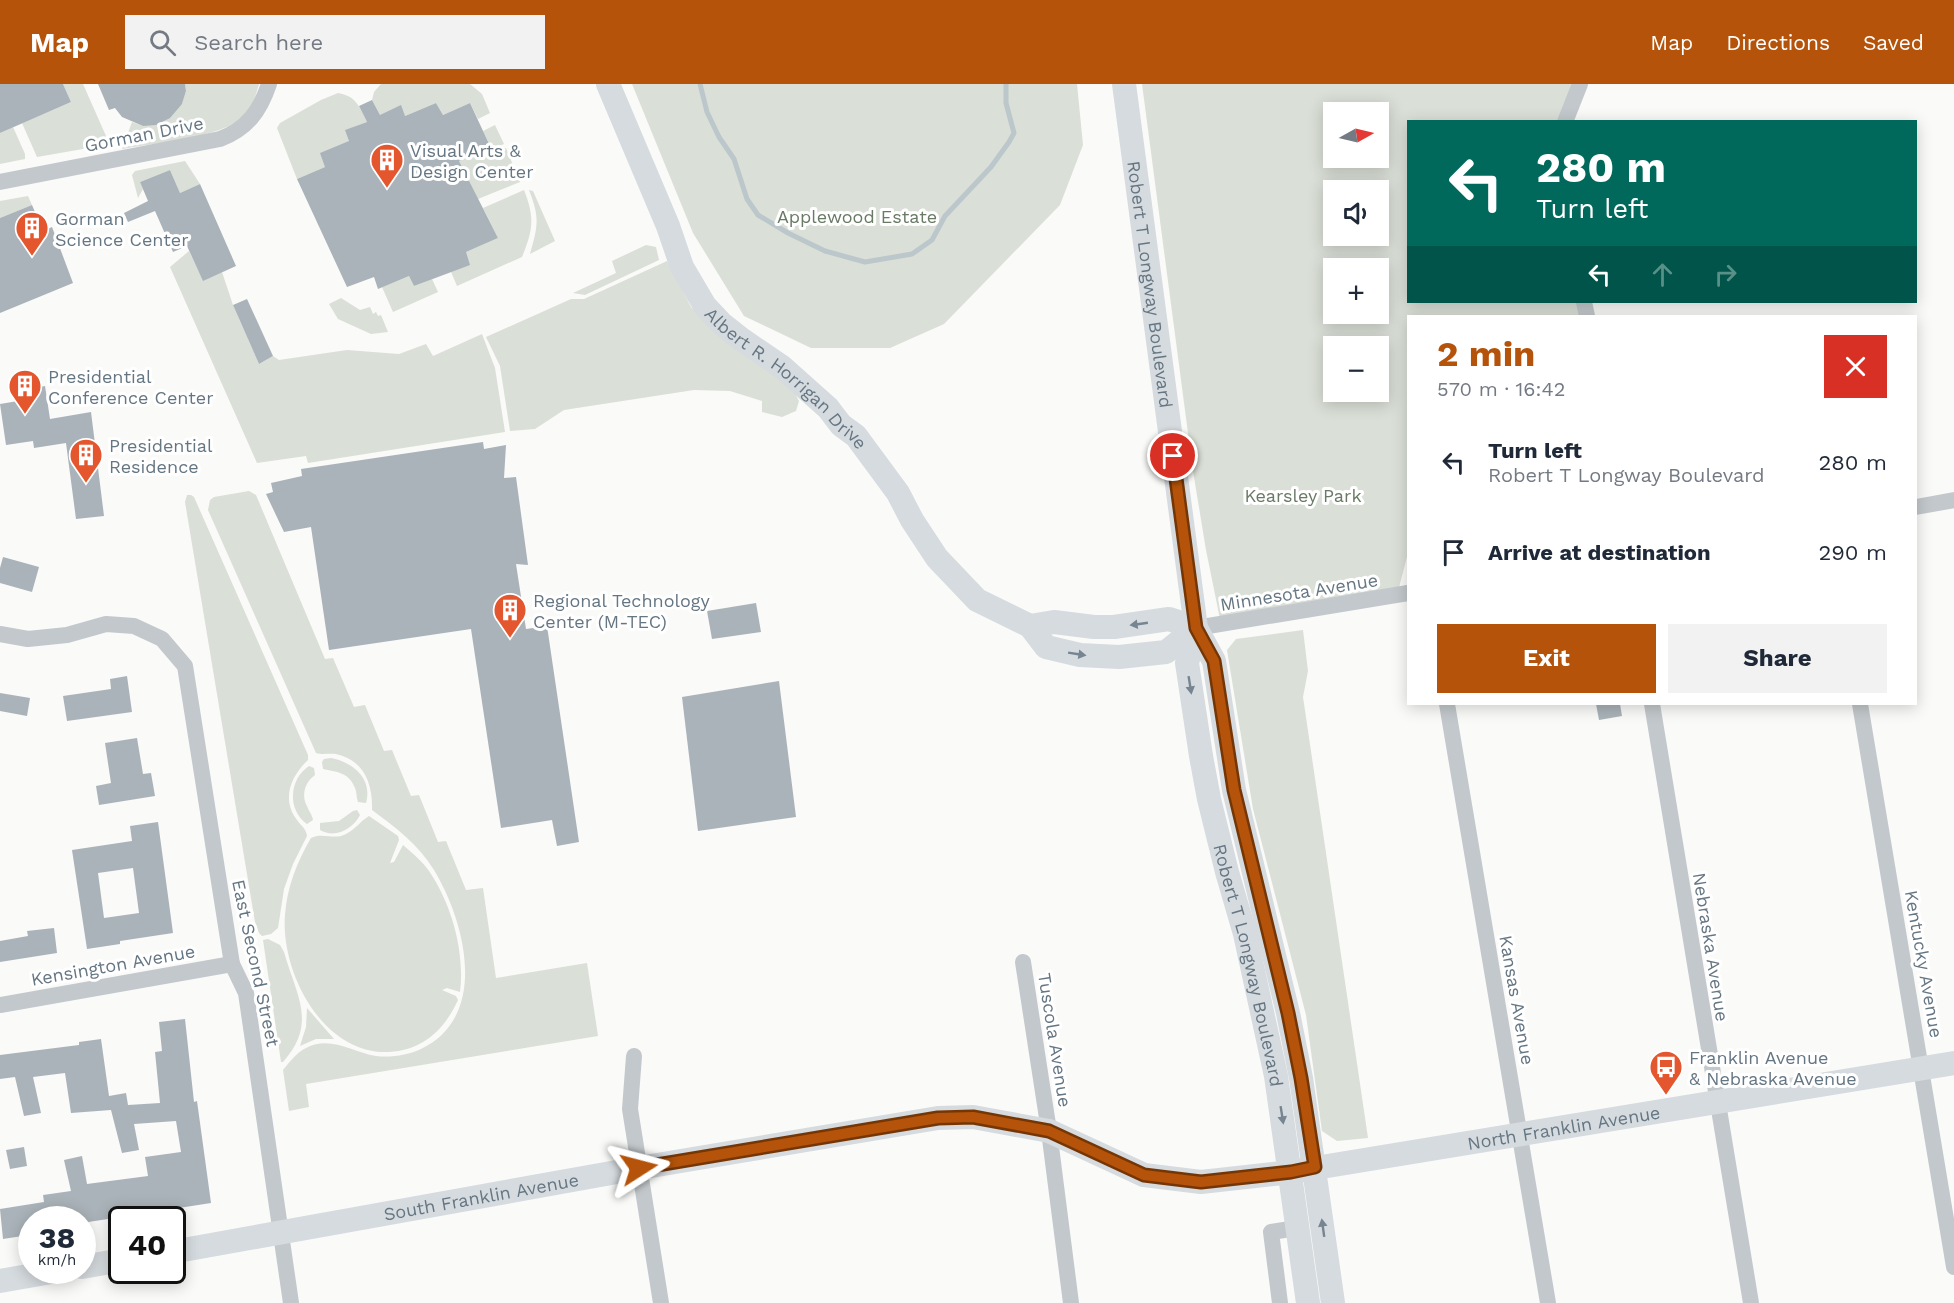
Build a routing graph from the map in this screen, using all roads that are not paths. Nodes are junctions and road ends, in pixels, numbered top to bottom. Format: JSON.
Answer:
{"nodes":[{"id":1,"x":269,"y":84,"type":"edge"},
{"id":2,"x":608,"y":84,"type":"edge"},
{"id":3,"x":1124,"y":84,"type":"edge"},
{"id":4,"x":1580,"y":84,"type":"edge"},
{"id":5,"x":1566,"y":120,"type":"edge"},
{"id":6,"x":0,"y":182,"type":"edge"},
{"id":7,"x":1954,"y":500,"type":"edge"},
{"id":8,"x":1917,"y":507,"type":"edge"},
{"id":9,"x":1407,"y":593,"type":"edge"},
{"id":10,"x":1030,"y":626,"type":"junction"},
{"id":11,"x":1196,"y":628,"type":"junction"},
{"id":12,"x":0,"y":634,"type":"edge"},
{"id":13,"x":1447,"y":705,"type":"edge"},
{"id":14,"x":1652,"y":705,"type":"edge"},
{"id":15,"x":1860,"y":705,"type":"edge"},
{"id":16,"x":1023,"y":962,"type":"dead end"},
{"id":17,"x":232,"y":964,"type":"junction"},
{"id":18,"x":0,"y":1005,"type":"edge"},
{"id":19,"x":634,"y":1056,"type":"dead end"},
{"id":20,"x":1954,"y":1063,"type":"edge"},
{"id":21,"x":1921,"y":1068,"type":"junction"},
{"id":22,"x":1716,"y":1102,"type":"junction"},
{"id":23,"x":1049,"y":1131,"type":"junction"},
{"id":24,"x":1521,"y":1134,"type":"junction"},
{"id":25,"x":1315,"y":1167,"type":"junction"},
{"id":26,"x":639,"y":1168,"type":"junction"},
{"id":27,"x":1291,"y":1172,"type":"junction"},
{"id":28,"x":1297,"y":1228,"type":"junction"},
{"id":29,"x":280,"y":1233,"type":"junction"},
{"id":30,"x":186,"y":1250,"type":"edge"},
{"id":31,"x":1954,"y":1267,"type":"edge"},
{"id":32,"x":18,"y":1278,"type":"edge"},
{"id":33,"x":0,"y":1281,"type":"edge"},
{"id":34,"x":291,"y":1303,"type":"edge"},
{"id":35,"x":661,"y":1303,"type":"edge"},
{"id":36,"x":1071,"y":1303,"type":"edge"},
{"id":37,"x":1280,"y":1303,"type":"edge"},
{"id":38,"x":1308,"y":1303,"type":"edge"},
{"id":39,"x":1333,"y":1303,"type":"edge"},
{"id":40,"x":1548,"y":1303,"type":"edge"},
{"id":41,"x":1751,"y":1303,"type":"edge"}],
"edges":[{"from":1,"to":6,"type":"street","name":"Gorman Drive"},
{"from":2,"to":10,"type":"street","name":"Albert R. Horrigan Drive"},
{"from":3,"to":11,"type":"street","name":"Robert T Longway Boulevard"},
{"from":4,"to":5,"type":"street"},
{"from":7,"to":8,"type":"street"},
{"from":9,"to":11,"type":"street","name":"Minnesota Avenue"},
{"from":11,"to":10,"type":"street","one_way":true},
{"from":10,"to":11,"type":"street","name":"Albert R. Horrigan Drive","one_way":true},
{"from":11,"to":25,"type":"street","name":"Robert T Longway Boulevard"},
{"from":11,"to":27,"type":"street","name":"Robert T Longway Boulevard","one_way":true},
{"from":12,"to":17,"type":"street","name":"East Second Street"},
{"from":13,"to":24,"type":"street","name":"Kansas Avenue"},
{"from":14,"to":22,"type":"street","name":"Nebraska Avenue"},
{"from":15,"to":21,"type":"street","name":"Kentucky Avenue"},
{"from":16,"to":23,"type":"street","name":"Tuscola Avenue"},
{"from":17,"to":18,"type":"street","name":"Kensington Avenue"},
{"from":17,"to":29,"type":"street","name":"East Second Street"},
{"from":19,"to":26,"type":"street"},
{"from":20,"to":21,"type":"street","name":"North Franklin Avenue"},
{"from":21,"to":22,"type":"street","name":"North Franklin Avenue"},
{"from":21,"to":31,"type":"street","name":"Kentucky Avenue"},
{"from":22,"to":24,"type":"street","name":"North Franklin Avenue"},
{"from":22,"to":41,"type":"street","name":"Nebraska Avenue"},
{"from":23,"to":26,"type":"street","name":"South Franklin Avenue"},
{"from":23,"to":27,"type":"street","name":"South Franklin Avenue"},
{"from":23,"to":36,"type":"street","name":"Tuscola Avenue"},
{"from":24,"to":25,"type":"street","name":"North Franklin Avenue"},
{"from":24,"to":40,"type":"street","name":"Kansas Avenue"},
{"from":25,"to":27,"type":"street","name":"South Franklin Avenue"},
{"from":39,"to":25,"type":"street","name":"Robert T Longway Boulevard","one_way":true},
{"from":26,"to":29,"type":"street","name":"South Franklin Avenue"},
{"from":26,"to":35,"type":"street"},
{"from":27,"to":28,"type":"street","name":"Robert T Longway Boulevard"},
{"from":28,"to":37,"type":"street"},
{"from":28,"to":38,"type":"street","name":"Robert T Longway Boulevard"},
{"from":29,"to":30,"type":"street","name":"South Franklin Avenue"},
{"from":29,"to":34,"type":"street","name":"East Second Street"},
{"from":32,"to":33,"type":"street"}]}
